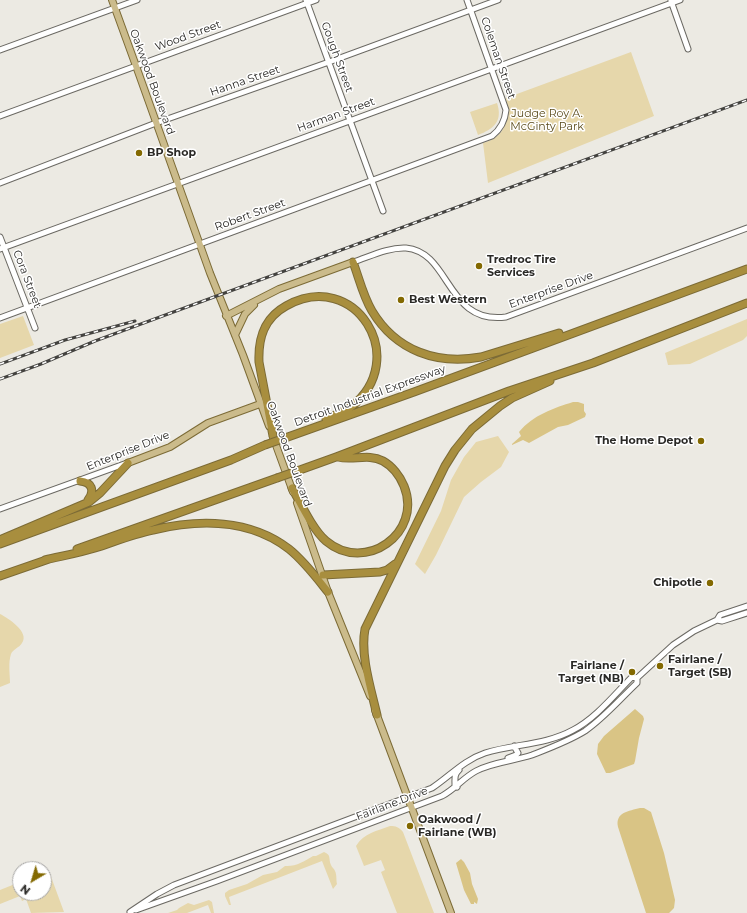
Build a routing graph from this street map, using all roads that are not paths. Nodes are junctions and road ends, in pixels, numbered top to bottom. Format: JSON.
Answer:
{"nodes":[{"id":1,"x":112,"y":0,"type":"edge"},
{"id":2,"x":137,"y":0,"type":"edge"},
{"id":3,"x":316,"y":0,"type":"edge"},
{"id":4,"x":467,"y":0,"type":"edge"},
{"id":5,"x":498,"y":0,"type":"edge"},
{"id":6,"x":680,"y":0,"type":"edge"},
{"id":7,"x":306,"y":2,"type":"edge"},
{"id":8,"x":671,"y":2,"type":"edge"},
{"id":9,"x":115,"y":8,"type":"junction"},
{"id":10,"x":470,"y":10,"type":"junction"},
{"id":11,"x":688,"y":48,"type":"dead end"},
{"id":12,"x":0,"y":50,"type":"edge"},
{"id":13,"x":328,"y":62,"type":"junction"},
{"id":14,"x":136,"y":66,"type":"junction"},
{"id":15,"x":492,"y":69,"type":"junction"},
{"id":16,"x":0,"y":116,"type":"edge"},
{"id":17,"x":350,"y":121,"type":"junction"},
{"id":18,"x":156,"y":123,"type":"junction"},
{"id":19,"x":503,"y":124,"type":"joint"},
{"id":20,"x":372,"y":181,"type":"junction"},
{"id":21,"x":0,"y":183,"type":"edge"},
{"id":22,"x":177,"y":184,"type":"junction"},
{"id":23,"x":383,"y":211,"type":"dead end"},
{"id":24,"x":747,"y":228,"type":"edge"},
{"id":25,"x":0,"y":237,"type":"edge"},
{"id":26,"x":199,"y":243,"type":"junction"},
{"id":27,"x":2,"y":248,"type":"edge"},
{"id":28,"x":353,"y":262,"type":"junction"},
{"id":29,"x":747,"y":269,"type":"edge"},
{"id":30,"x":267,"y":296,"type":"junction"},
{"id":31,"x":747,"y":303,"type":"edge"},
{"id":32,"x":27,"y":308,"type":"junction"},
{"id":33,"x":226,"y":316,"type":"junction"},
{"id":34,"x":0,"y":318,"type":"edge"},
{"id":35,"x":608,"y":320,"type":"junction"},
{"id":36,"x":35,"y":328,"type":"dead end"},
{"id":37,"x":235,"y":335,"type":"junction"},
{"id":38,"x":593,"y":363,"type":"junction"},
{"id":39,"x":260,"y":404,"type":"junction"},
{"id":40,"x":304,"y":432,"type":"junction"},
{"id":41,"x":273,"y":436,"type":"junction"},
{"id":42,"x":336,"y":457,"type":"junction"},
{"id":43,"x":128,"y":463,"type":"junction"},
{"id":44,"x":80,"y":480,"type":"junction"},
{"id":45,"x":292,"y":488,"type":"junction"},
{"id":46,"x":83,"y":505,"type":"junction"},
{"id":47,"x":0,"y":509,"type":"edge"},
{"id":48,"x":0,"y":540,"type":"edge"},
{"id":49,"x":0,"y":544,"type":"edge"},
{"id":50,"x":45,"y":560,"type":"junction"},
{"id":51,"x":398,"y":561,"type":"junction"},
{"id":52,"x":323,"y":575,"type":"junction"},
{"id":53,"x":0,"y":576,"type":"edge"},
{"id":54,"x":328,"y":592,"type":"junction"},
{"id":55,"x":747,"y":606,"type":"edge"},
{"id":56,"x":747,"y":613,"type":"edge"},
{"id":57,"x":717,"y":620,"type":"junction"},
{"id":58,"x":637,"y":678,"type":"junction"},
{"id":59,"x":377,"y":715,"type":"junction"},
{"id":60,"x":514,"y":746,"type":"junction"},
{"id":61,"x":485,"y":753,"type":"junction"},
{"id":62,"x":488,"y":767,"type":"junction"},
{"id":63,"x":457,"y":787,"type":"junction"},
{"id":64,"x":408,"y":797,"type":"junction"},
{"id":65,"x":412,"y":808,"type":"junction"},
{"id":66,"x":129,"y":912,"type":"edge"},
{"id":67,"x":451,"y":913,"type":"edge"}],
"edges":[{"from":1,"to":9,"type":"main road","name":"Oakwood Boulevard"},
{"from":2,"to":9,"type":"street"},
{"from":3,"to":7,"type":"street","name":"Wood Street"},
{"from":4,"to":10,"type":"street","name":"Coleman Street"},
{"from":5,"to":10,"type":"street","name":"Hanna Street"},
{"from":6,"to":8,"type":"street","name":"Harman Street"},
{"from":7,"to":13,"type":"street","name":"Gough Street"},
{"from":7,"to":14,"type":"street","name":"Wood Street"},
{"from":8,"to":11,"type":"street"},
{"from":8,"to":15,"type":"street","name":"Harman Street"},
{"from":9,"to":12,"type":"street"},
{"from":9,"to":14,"type":"main road","name":"Oakwood Boulevard"},
{"from":10,"to":13,"type":"street","name":"Hanna Street"},
{"from":10,"to":15,"type":"street","name":"Coleman Street"},
{"from":13,"to":17,"type":"street","name":"Gough Street"},
{"from":13,"to":18,"type":"street","name":"Hanna Street"},
{"from":14,"to":16,"type":"street","name":"Wood Street"},
{"from":14,"to":18,"type":"main road","name":"Oakwood Boulevard"},
{"from":15,"to":17,"type":"street","name":"Harman Street"},
{"from":15,"to":19,"type":"street","name":"Coleman Street"},
{"from":17,"to":20,"type":"street","name":"Gough Street"},
{"from":17,"to":22,"type":"street","name":"Harman Street"},
{"from":18,"to":21,"type":"street","name":"Hanna Street"},
{"from":18,"to":22,"type":"main road","name":"Oakwood Boulevard"},
{"from":19,"to":20,"type":"street","name":"Robert Street"},
{"from":20,"to":23,"type":"street","name":"Gough Street"},
{"from":20,"to":26,"type":"street","name":"Robert Street"},
{"from":22,"to":26,"type":"main road","name":"Oakwood Boulevard"},
{"from":22,"to":27,"type":"street","name":"Harman Street"},
{"from":24,"to":28,"type":"street","name":"Enterprise Drive"},
{"from":25,"to":27,"type":"street","name":"Cora Street"},
{"from":26,"to":32,"type":"street","name":"Robert Street"},
{"from":26,"to":33,"type":"main road","name":"Oakwood Boulevard"},
{"from":27,"to":32,"type":"street","name":"Cora Street"},
{"from":28,"to":30,"type":"main road","name":"Enterprise Drive"},
{"from":28,"to":35,"type":"highway"},
{"from":29,"to":35,"type":"highway","name":"Detroit Industrial Expressway"},
{"from":30,"to":33,"type":"main road","name":"Enterprise Drive"},
{"from":30,"to":37,"type":"main road"},
{"from":31,"to":38,"type":"highway"},
{"from":32,"to":34,"type":"street","name":"Robert Street"},
{"from":32,"to":36,"type":"street","name":"Cora Street"},
{"from":33,"to":37,"type":"main road","name":"Oakwood Boulevard"},
{"from":35,"to":40,"type":"highway","name":"Detroit Industrial Expressway"},
{"from":37,"to":39,"type":"main road","name":"Oakwood Boulevard"},
{"from":38,"to":42,"type":"highway"},
{"from":38,"to":51,"type":"highway"},
{"from":39,"to":41,"type":"main road","name":"Oakwood Boulevard"},
{"from":39,"to":43,"type":"main road","name":"Enterprise Drive"},
{"from":40,"to":41,"type":"highway"},
{"from":40,"to":49,"type":"highway","name":"Detroit Industrial Expressway","bridge":true},
{"from":41,"to":45,"type":"main road","name":"Oakwood Boulevard"},
{"from":42,"to":45,"type":"highway"},
{"from":42,"to":50,"type":"highway","bridge":true},
{"from":43,"to":44,"type":"street","name":"Enterprise Drive"},
{"from":43,"to":46,"type":"highway"},
{"from":44,"to":46,"type":"highway"},
{"from":44,"to":47,"type":"street","name":"Enterprise Drive"},
{"from":45,"to":52,"type":"main road","name":"Oakwood Boulevard"},
{"from":46,"to":48,"type":"highway"},
{"from":50,"to":53,"type":"highway"},
{"from":50,"to":54,"type":"highway"},
{"from":51,"to":52,"type":"highway"},
{"from":51,"to":59,"type":"highway"},
{"from":52,"to":54,"type":"main road","name":"Oakwood Boulevard"},
{"from":54,"to":59,"type":"main road","name":"Oakwood Boulevard"},
{"from":55,"to":57,"type":"street","name":"Fairlane Drive"},
{"from":56,"to":57,"type":"street","name":"Fairlane Drive"},
{"from":57,"to":58,"type":"street","name":"Fairlane Drive"},
{"from":58,"to":60,"type":"street","name":"Fairlane Drive"},
{"from":58,"to":62,"type":"street","name":"Fairlane Drive"},
{"from":59,"to":64,"type":"main road","name":"Oakwood Boulevard"},
{"from":60,"to":61,"type":"street","name":"Fairlane Drive"},
{"from":60,"to":62,"type":"street"},
{"from":61,"to":63,"type":"street"},
{"from":61,"to":64,"type":"street","name":"Fairlane Drive"},
{"from":62,"to":63,"type":"street","name":"Fairlane Drive"},
{"from":63,"to":65,"type":"street","name":"Fairlane Drive"},
{"from":64,"to":65,"type":"main road","name":"Oakwood Boulevard"},
{"from":64,"to":66,"type":"street","name":"Fairlane Drive"},
{"from":65,"to":66,"type":"street","name":"Fairlane Drive"},
{"from":65,"to":67,"type":"main road","name":"Oakwood Boulevard"}]}
